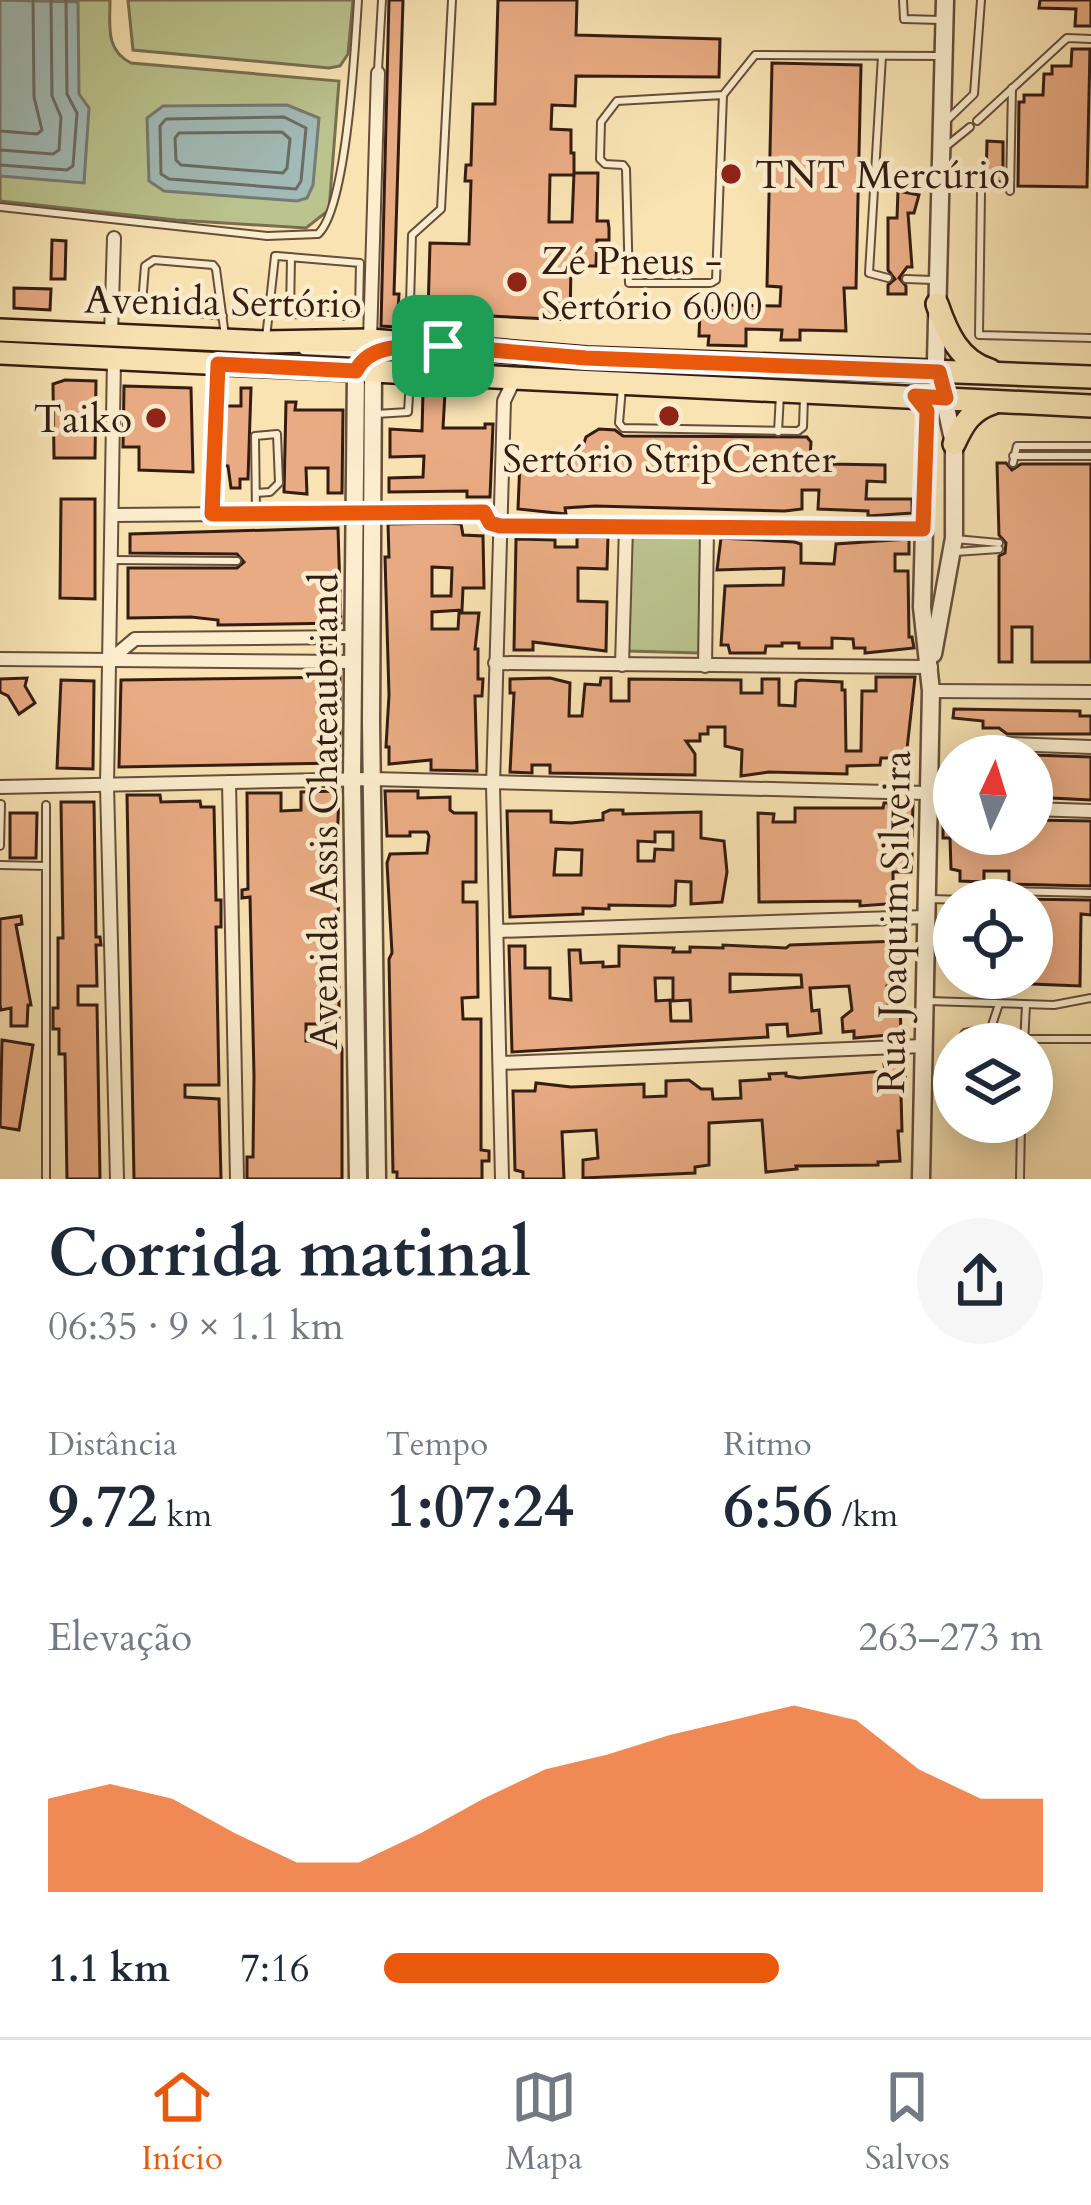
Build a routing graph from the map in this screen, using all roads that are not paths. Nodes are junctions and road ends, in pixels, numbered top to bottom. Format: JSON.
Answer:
{"nodes":[{"id":1,"x":358,"y":0,"type":"edge"},
{"id":2,"x":382,"y":0,"type":"edge"},
{"id":3,"x":452,"y":0,"type":"edge"},
{"id":4,"x":903,"y":0,"type":"edge"},
{"id":5,"x":945,"y":0,"type":"edge"},
{"id":6,"x":981,"y":0,"type":"edge"},
{"id":7,"x":944,"y":20,"type":"junction"},
{"id":8,"x":1091,"y":39,"type":"edge"},
{"id":9,"x":882,"y":56,"type":"junction"},
{"id":10,"x":943,"y":56,"type":"junction"},
{"id":11,"x":378,"y":74,"type":"joint"},
{"id":12,"x":1012,"y":88,"type":"junction"},
{"id":13,"x":723,"y":94,"type":"junction"},
{"id":14,"x":941,"y":125,"type":"junction"},
{"id":15,"x":941,"y":151,"type":"junction"},
{"id":16,"x":981,"y":191,"type":"dead end"},
{"id":17,"x":1010,"y":191,"type":"dead end"},
{"id":18,"x":0,"y":207,"type":"edge"},
{"id":19,"x":114,"y":238,"type":"dead end"},
{"id":20,"x":291,"y":257,"type":"junction"},
{"id":21,"x":888,"y":278,"type":"dead end"},
{"id":22,"x":907,"y":279,"type":"dead end"},
{"id":23,"x":938,"y":281,"type":"junction"},
{"id":24,"x":937,"y":304,"type":"junction"},
{"id":25,"x":224,"y":316,"type":"junction"},
{"id":26,"x":0,"y":333,"type":"edge"},
{"id":27,"x":1091,"y":338,"type":"edge"},
{"id":28,"x":225,"y":340,"type":"junction"},
{"id":29,"x":266,"y":342,"type":"junction"},
{"id":30,"x":409,"y":342,"type":"junction"},
{"id":31,"x":112,"y":346,"type":"junction"},
{"id":32,"x":443,"y":346,"type":"junction"},
{"id":33,"x":0,"y":350,"type":"edge"},
{"id":34,"x":365,"y":360,"type":"junction"},
{"id":35,"x":218,"y":364,"type":"junction"},
{"id":36,"x":410,"y":373,"type":"junction"},
{"id":37,"x":1002,"y":373,"type":"junction"},
{"id":38,"x":515,"y":378,"type":"junction"},
{"id":39,"x":622,"y":383,"type":"junction"},
{"id":40,"x":942,"y":385,"type":"junction"},
{"id":41,"x":1090,"y":386,"type":"edge"},
{"id":42,"x":780,"y":392,"type":"junction"},
{"id":43,"x":805,"y":393,"type":"junction"},
{"id":44,"x":915,"y":396,"type":"junction"},
{"id":45,"x":998,"y":401,"type":"junction"},
{"id":46,"x":372,"y":414,"type":"junction"},
{"id":47,"x":778,"y":432,"type":"junction"},
{"id":48,"x":954,"y":444,"type":"junction"},
{"id":49,"x":1091,"y":446,"type":"edge"},
{"id":50,"x":1091,"y":456,"type":"edge"},
{"id":51,"x":256,"y":493,"type":"junction"},
{"id":52,"x":363,"y":513,"type":"junction"},
{"id":53,"x":212,"y":514,"type":"junction"},
{"id":54,"x":256,"y":514,"type":"junction"},
{"id":55,"x":114,"y":515,"type":"junction"},
{"id":56,"x":500,"y":526,"type":"junction"},
{"id":57,"x":626,"y":527,"type":"junction"},
{"id":58,"x":706,"y":528,"type":"junction"},
{"id":59,"x":923,"y":529,"type":"junction"},
{"id":60,"x":974,"y":540,"type":"junction"},
{"id":61,"x":953,"y":545,"type":"junction"},
{"id":62,"x":973,"y":551,"type":"junction"},
{"id":63,"x":112,"y":560,"type":"junction"},
{"id":64,"x":237,"y":561,"type":"dead end"},
{"id":65,"x":354,"y":637,"type":"junction"},
{"id":66,"x":228,"y":639,"type":"junction"},
{"id":67,"x":0,"y":659,"type":"edge"},
{"id":68,"x":109,"y":661,"type":"junction"},
{"id":69,"x":229,"y":662,"type":"junction"},
{"id":70,"x":353,"y":662,"type":"junction"},
{"id":71,"x":495,"y":663,"type":"junction"},
{"id":72,"x":622,"y":665,"type":"junction"},
{"id":73,"x":705,"y":666,"type":"junction"},
{"id":74,"x":931,"y":667,"type":"junction"},
{"id":75,"x":932,"y":692,"type":"junction"},
{"id":76,"x":1091,"y":692,"type":"edge"},
{"id":77,"x":362,"y":722,"type":"junction"},
{"id":78,"x":1091,"y":747,"type":"edge"},
{"id":79,"x":1053,"y":748,"type":"edge"},
{"id":80,"x":352,"y":779,"type":"junction"},
{"id":81,"x":372,"y":779,"type":"junction"},
{"id":82,"x":229,"y":782,"type":"junction"},
{"id":83,"x":493,"y":785,"type":"junction"},
{"id":84,"x":107,"y":786,"type":"junction"},
{"id":85,"x":0,"y":787,"type":"edge"},
{"id":86,"x":927,"y":800,"type":"junction"},
{"id":87,"x":933,"y":802,"type":"edge"},
{"id":88,"x":1,"y":804,"type":"edge"},
{"id":89,"x":46,"y":805,"type":"dead end"},
{"id":90,"x":1053,"y":810,"type":"edge"},
{"id":91,"x":1091,"y":811,"type":"edge"},
{"id":92,"x":0,"y":846,"type":"edge"},
{"id":93,"x":0,"y":865,"type":"edge"},
{"id":94,"x":46,"y":866,"type":"junction"},
{"id":95,"x":1053,"y":892,"type":"edge"},
{"id":96,"x":1091,"y":892,"type":"edge"},
{"id":97,"x":933,"y":907,"type":"edge"},
{"id":98,"x":926,"y":908,"type":"junction"},
{"id":99,"x":498,"y":931,"type":"junction"},
{"id":100,"x":365,"y":941,"type":"junction"},
{"id":101,"x":1091,"y":998,"type":"edge"},
{"id":102,"x":924,"y":1001,"type":"junction"},
{"id":103,"x":999,"y":1004,"type":"junction"},
{"id":104,"x":1026,"y":1005,"type":"junction"},
{"id":105,"x":993,"y":1023,"type":"edge"},
{"id":106,"x":1025,"y":1023,"type":"edge"},
{"id":107,"x":1091,"y":1039,"type":"edge"},
{"id":108,"x":1053,"y":1040,"type":"edge"},
{"id":109,"x":923,"y":1046,"type":"junction"},
{"id":110,"x":500,"y":1063,"type":"junction"},
{"id":111,"x":367,"y":1134,"type":"junction"},
{"id":112,"x":1021,"y":1143,"type":"edge"},
{"id":113,"x":46,"y":1179,"type":"edge"},
{"id":114,"x":117,"y":1179,"type":"edge"},
{"id":115,"x":237,"y":1179,"type":"edge"},
{"id":116,"x":358,"y":1179,"type":"edge"},
{"id":117,"x":377,"y":1179,"type":"edge"},
{"id":118,"x":502,"y":1179,"type":"edge"},
{"id":119,"x":921,"y":1179,"type":"edge"},
{"id":120,"x":1020,"y":1179,"type":"edge"}],
"edges":[{"from":1,"to":18,"type":"lane"},
{"from":2,"to":11,"type":"lane"},
{"from":3,"to":30,"type":"lane"},
{"from":4,"to":7,"type":"lane"},
{"from":5,"to":7,"type":"street","name":"Rua Joaquim Silveira"},
{"from":6,"to":14,"type":"lane"},
{"from":7,"to":10,"type":"street","name":"Rua Joaquim Silveira"},
{"from":8,"to":12,"type":"lane"},
{"from":9,"to":10,"type":"lane"},
{"from":9,"to":13,"type":"lane"},
{"from":9,"to":21,"type":"lane"},
{"from":10,"to":14,"type":"street","name":"Rua Joaquim Silveira"},
{"from":11,"to":34,"type":"street"},
{"from":12,"to":15,"type":"lane"},
{"from":12,"to":17,"type":"lane"},
{"from":13,"to":13,"type":"lane"},
{"from":14,"to":15,"type":"street","name":"Rua Joaquim Silveira"},
{"from":15,"to":23,"type":"street","name":"Rua Joaquim Silveira"},
{"from":16,"to":27,"type":"lane"},
{"from":19,"to":31,"type":"street"},
{"from":20,"to":20,"type":"lane"},
{"from":20,"to":29,"type":"lane"},
{"from":22,"to":23,"type":"lane"},
{"from":23,"to":24,"type":"street","name":"Rua Joaquim Silveira"},
{"from":24,"to":37,"type":"main road"},
{"from":24,"to":40,"type":"street","name":"Rua Joaquim Silveira"},
{"from":25,"to":25,"type":"lane"},
{"from":25,"to":28,"type":"lane"},
{"from":26,"to":31,"type":"main road","name":"Avenida Sertório"},
{"from":26,"to":34,"type":"lane"},
{"from":28,"to":29,"type":"main road","name":"Avenida Sertório"},
{"from":28,"to":31,"type":"main road","name":"Avenida Sertório"},
{"from":29,"to":34,"type":"main road","name":"Avenida Sertório"},
{"from":30,"to":32,"type":"main road","name":"Avenida Sertório"},
{"from":30,"to":34,"type":"main road","name":"Avenida Sertório"},
{"from":31,"to":33,"type":"main road","name":"Avenida Sertório"},
{"from":31,"to":35,"type":"main road","name":"Avenida Sertório"},
{"from":31,"to":55,"type":"street"},
{"from":32,"to":34,"type":"main road"},
{"from":32,"to":40,"type":"main road","name":"Avenida Sertório"},
{"from":33,"to":34,"type":"lane"},
{"from":34,"to":35,"type":"main road","name":"Avenida Sertório"},
{"from":34,"to":36,"type":"main road","name":"Avenida Sertório"},
{"from":34,"to":40,"type":"lane"},
{"from":34,"to":46,"type":"street","name":"Avenida Assis Chateaubriand"},
{"from":34,"to":52,"type":"street","name":"Avenida Assis Chateaubriand"},
{"from":35,"to":53,"type":"lane"},
{"from":36,"to":38,"type":"main road","name":"Avenida Sertório"},
{"from":36,"to":46,"type":"lane"},
{"from":37,"to":40,"type":"main road","name":"Avenida Sertório"},
{"from":37,"to":41,"type":"main road","name":"Avenida Sertório"},
{"from":38,"to":39,"type":"main road","name":"Avenida Sertório"},
{"from":38,"to":56,"type":"street"},
{"from":39,"to":42,"type":"main road","name":"Avenida Sertório"},
{"from":39,"to":47,"type":"lane"},
{"from":40,"to":41,"type":"lane"},
{"from":40,"to":44,"type":"main road","name":"Avenida Sertório"},
{"from":40,"to":45,"type":"main road","name":"Avenida Sertório"},
{"from":40,"to":48,"type":"street","name":"Rua Joaquim Silveira"},
{"from":41,"to":45,"type":"main road","name":"Avenida Sertório"},
{"from":42,"to":43,"type":"main road","name":"Avenida Sertório"},
{"from":42,"to":47,"type":"lane"},
{"from":43,"to":44,"type":"main road","name":"Avenida Sertório"},
{"from":43,"to":47,"type":"lane"},
{"from":44,"to":59,"type":"street","name":"Rua Joaquim Silveira"},
{"from":45,"to":48,"type":"main road"},
{"from":46,"to":52,"type":"street","name":"Avenida Assis Chateaubriand"},
{"from":48,"to":61,"type":"street","name":"Rua Joaquim Silveira"},
{"from":49,"to":50,"type":"lane"},
{"from":51,"to":51,"type":"lane"},
{"from":51,"to":54,"type":"lane"},
{"from":52,"to":54,"type":"street"},
{"from":52,"to":56,"type":"street"},
{"from":52,"to":65,"type":"street","name":"Avenida Assis Chateaubriand"},
{"from":52,"to":77,"type":"street","name":"Avenida Assis Chateaubriand"},
{"from":53,"to":54,"type":"street"},
{"from":53,"to":55,"type":"street"},
{"from":55,"to":63,"type":"street"},
{"from":56,"to":57,"type":"street"},
{"from":56,"to":71,"type":"street"},
{"from":57,"to":58,"type":"street"},
{"from":57,"to":72,"type":"street"},
{"from":58,"to":59,"type":"street"},
{"from":58,"to":73,"type":"street"},
{"from":59,"to":74,"type":"street","name":"Rua Joaquim Silveira"},
{"from":60,"to":61,"type":"lane"},
{"from":60,"to":62,"type":"lane"},
{"from":60,"to":62,"type":"lane"},
{"from":61,"to":62,"type":"lane"},
{"from":61,"to":74,"type":"street","name":"Rua Joaquim Silveira"},
{"from":63,"to":64,"type":"lane"},
{"from":63,"to":68,"type":"street"},
{"from":65,"to":66,"type":"street"},
{"from":65,"to":70,"type":"street","name":"Avenida Assis Chateaubriand"},
{"from":66,"to":68,"type":"street"},
{"from":66,"to":69,"type":"street"},
{"from":67,"to":68,"type":"street"},
{"from":68,"to":69,"type":"street"},
{"from":68,"to":84,"type":"street"},
{"from":69,"to":70,"type":"street"},
{"from":70,"to":77,"type":"street","name":"Avenida Assis Chateaubriand"},
{"from":71,"to":72,"type":"street"},
{"from":71,"to":83,"type":"street"},
{"from":72,"to":73,"type":"street"},
{"from":73,"to":74,"type":"street"},
{"from":74,"to":75,"type":"street","name":"Rua Joaquim Silveira"},
{"from":75,"to":76,"type":"street"},
{"from":75,"to":86,"type":"street","name":"Rua Joaquim Silveira"},
{"from":77,"to":80,"type":"street","name":"Avenida Assis Chateaubriand"},
{"from":77,"to":81,"type":"street","name":"Avenida Assis Chateaubriand"},
{"from":78,"to":79,"type":"street"},
{"from":80,"to":81,"type":"street"},
{"from":80,"to":82,"type":"street"},
{"from":80,"to":100,"type":"street","name":"Avenida Assis Chateaubriand"},
{"from":81,"to":83,"type":"street"},
{"from":81,"to":100,"type":"street","name":"Avenida Assis Chateaubriand"},
{"from":82,"to":84,"type":"street"},
{"from":82,"to":115,"type":"street"},
{"from":83,"to":86,"type":"street"},
{"from":83,"to":99,"type":"street"},
{"from":84,"to":85,"type":"street"},
{"from":84,"to":114,"type":"street"},
{"from":86,"to":87,"type":"street"},
{"from":86,"to":98,"type":"street","name":"Rua Joaquim Silveira"},
{"from":88,"to":92,"type":"lane"},
{"from":89,"to":94,"type":"lane"},
{"from":90,"to":91,"type":"street"},
{"from":93,"to":94,"type":"lane"},
{"from":94,"to":113,"type":"lane"},
{"from":95,"to":96,"type":"lane"},
{"from":97,"to":98,"type":"lane"},
{"from":98,"to":99,"type":"street"},
{"from":98,"to":102,"type":"street","name":"Rua Joaquim Silveira"},
{"from":99,"to":110,"type":"street"},
{"from":100,"to":111,"type":"street","name":"Avenida Assis Chateaubriand"},
{"from":101,"to":104,"type":"lane"},
{"from":102,"to":103,"type":"lane"},
{"from":102,"to":109,"type":"street","name":"Rua Joaquim Silveira"},
{"from":103,"to":104,"type":"lane"},
{"from":103,"to":105,"type":"lane"},
{"from":104,"to":106,"type":"lane"},
{"from":107,"to":108,"type":"lane"},
{"from":109,"to":110,"type":"street"},
{"from":109,"to":119,"type":"street","name":"Rua Joaquim Silveira"},
{"from":110,"to":118,"type":"street"},
{"from":111,"to":116,"type":"street","name":"Avenida Assis Chateaubriand"},
{"from":111,"to":117,"type":"street","name":"Avenida Assis Chateaubriand"},
{"from":112,"to":120,"type":"lane"}]}
